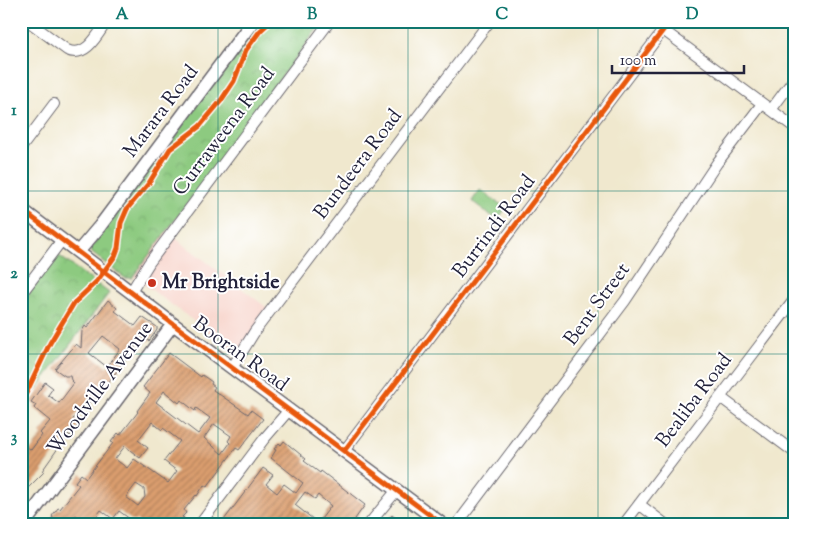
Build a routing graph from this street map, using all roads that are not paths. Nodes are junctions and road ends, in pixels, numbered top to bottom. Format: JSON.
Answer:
{"nodes":[{"id":1,"x":28,"y":21,"type":"edge"},
{"id":2,"x":107,"y":21,"type":"edge"},
{"id":3,"x":254,"y":21,"type":"edge"},
{"id":4,"x":330,"y":21,"type":"edge"},
{"id":5,"x":490,"y":21,"type":"edge"},
{"id":6,"x":651,"y":21,"type":"edge"},
{"id":7,"x":670,"y":21,"type":"edge"},
{"id":8,"x":664,"y":30,"type":"junction"},
{"id":9,"x":794,"y":79,"type":"edge"},
{"id":10,"x":54,"y":104,"type":"dead end"},
{"id":11,"x":766,"y":107,"type":"junction"},
{"id":12,"x":794,"y":127,"type":"edge"},
{"id":13,"x":21,"y":148,"type":"edge"},
{"id":14,"x":21,"y":209,"type":"edge"},
{"id":15,"x":62,"y":240,"type":"junction"},
{"id":16,"x":80,"y":254,"type":"junction"},
{"id":17,"x":129,"y":290,"type":"junction"},
{"id":18,"x":21,"y":294,"type":"edge"},
{"id":19,"x":794,"y":300,"type":"edge"},
{"id":20,"x":173,"y":324,"type":"junction"},
{"id":21,"x":229,"y":366,"type":"junction"},
{"id":22,"x":720,"y":397,"type":"junction"},
{"id":23,"x":286,"y":408,"type":"junction"},
{"id":24,"x":344,"y":451,"type":"junction"},
{"id":25,"x":794,"y":452,"type":"edge"},
{"id":26,"x":394,"y":488,"type":"junction"},
{"id":27,"x":639,"y":504,"type":"junction"},
{"id":28,"x":369,"y":523,"type":"edge"},
{"id":29,"x":24,"y":524,"type":"edge"},
{"id":30,"x":200,"y":524,"type":"edge"},
{"id":31,"x":442,"y":524,"type":"edge"},
{"id":32,"x":457,"y":524,"type":"edge"},
{"id":33,"x":624,"y":524,"type":"edge"},
{"id":34,"x":665,"y":524,"type":"edge"}],
"edges":[{"from":1,"to":2,"type":"street"},
{"from":3,"to":16,"type":"street","name":"Marara Road"},
{"from":4,"to":17,"type":"street","name":"Curraweena Road"},
{"from":5,"to":21,"type":"street","name":"Bundeera Road"},
{"from":6,"to":8,"type":"street"},
{"from":7,"to":8,"type":"street","name":"Burrindi Road"},
{"from":8,"to":11,"type":"street"},
{"from":8,"to":24,"type":"street","name":"Burrindi Road"},
{"from":9,"to":11,"type":"street","name":"Bent Street"},
{"from":10,"to":13,"type":"street"},
{"from":11,"to":12,"type":"street"},
{"from":11,"to":32,"type":"street","name":"Bent Street"},
{"from":14,"to":15,"type":"street","name":"Booran Road"},
{"from":15,"to":16,"type":"street","name":"Booran Road"},
{"from":15,"to":18,"type":"street"},
{"from":16,"to":17,"type":"street","name":"Booran Road"},
{"from":17,"to":20,"type":"street","name":"Booran Road"},
{"from":19,"to":22,"type":"street","name":"Bealiba Road"},
{"from":20,"to":21,"type":"street","name":"Booran Road"},
{"from":20,"to":29,"type":"street","name":"Woodville Avenue"},
{"from":21,"to":23,"type":"street","name":"Booran Road"},
{"from":22,"to":25,"type":"street"},
{"from":22,"to":27,"type":"street","name":"Bealiba Road"},
{"from":23,"to":24,"type":"street","name":"Booran Road"},
{"from":23,"to":30,"type":"street"},
{"from":24,"to":26,"type":"street","name":"Booran Road"},
{"from":26,"to":28,"type":"street"},
{"from":26,"to":31,"type":"street","name":"Booran Road"},
{"from":27,"to":33,"type":"street","name":"Bealiba Road"},
{"from":27,"to":34,"type":"street"}]}
